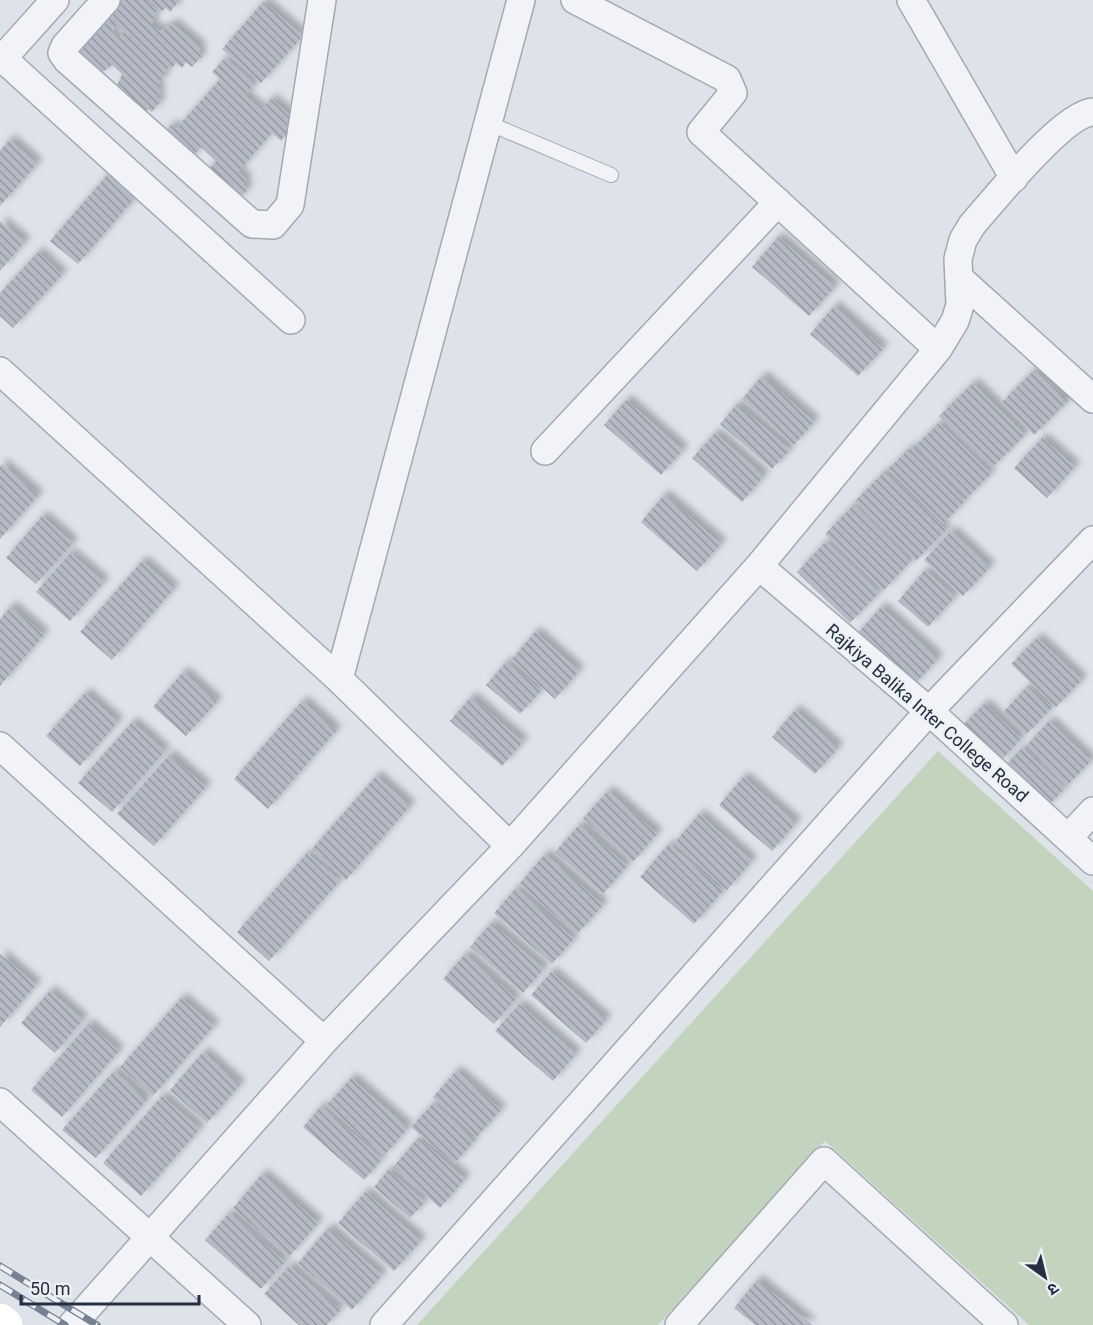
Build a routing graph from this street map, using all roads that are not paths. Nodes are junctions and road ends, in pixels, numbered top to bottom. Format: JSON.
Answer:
{"nodes":[{"id":1,"x":56,"y":0,"type":"edge"},
{"id":2,"x":106,"y":0,"type":"edge"},
{"id":3,"x":322,"y":0,"type":"edge"},
{"id":4,"x":521,"y":0,"type":"edge"},
{"id":5,"x":575,"y":0,"type":"edge"},
{"id":6,"x":911,"y":0,"type":"edge"},
{"id":7,"x":2,"y":57,"type":"edge"},
{"id":8,"x":1093,"y":112,"type":"edge"},
{"id":9,"x":133,"y":118,"type":"junction"},
{"id":10,"x":488,"y":123,"type":"junction"},
{"id":11,"x":161,"y":143,"type":"junction"},
{"id":12,"x":104,"y":150,"type":"junction"},
{"id":13,"x":132,"y":175,"type":"junction"},
{"id":14,"x":611,"y":175,"type":"dead end"},
{"id":15,"x":1014,"y":178,"type":"junction"},
{"id":16,"x":778,"y":202,"type":"junction"},
{"id":17,"x":959,"y":278,"type":"junction"},
{"id":18,"x":291,"y":320,"type":"dead end"},
{"id":19,"x":938,"y":349,"type":"junction"},
{"id":20,"x":0,"y":371,"type":"edge"},
{"id":21,"x":1093,"y":399,"type":"edge"},
{"id":22,"x":545,"y":451,"type":"dead end"},
{"id":23,"x":1093,"y":540,"type":"edge"},
{"id":24,"x":759,"y":566,"type":"junction"},
{"id":25,"x":339,"y":679,"type":"junction"},
{"id":26,"x":929,"y":711,"type":"junction"},
{"id":27,"x":0,"y":746,"type":"edge"},
{"id":28,"x":1093,"y":811,"type":"edge"},
{"id":29,"x":1068,"y":838,"type":"junction"},
{"id":30,"x":510,"y":846,"type":"junction"},
{"id":31,"x":1093,"y":861,"type":"edge"},
{"id":32,"x":324,"y":1041,"type":"junction"},
{"id":33,"x":0,"y":1102,"type":"edge"},
{"id":34,"x":149,"y":1238,"type":"junction"},
{"id":35,"x":0,"y":1320,"type":"edge"},
{"id":36,"x":991,"y":1321,"type":"edge"},
{"id":37,"x":6,"y":1325,"type":"edge"},
{"id":38,"x":72,"y":1325,"type":"edge"},
{"id":39,"x":247,"y":1325,"type":"edge"},
{"id":40,"x":384,"y":1325,"type":"edge"},
{"id":41,"x":679,"y":1325,"type":"edge"}],
"edges":[{"from":1,"to":7,"type":"street"},
{"from":2,"to":9,"type":"street"},
{"from":3,"to":11,"type":"street"},
{"from":4,"to":10,"type":"street"},
{"from":5,"to":16,"type":"street"},
{"from":6,"to":15,"type":"street"},
{"from":7,"to":12,"type":"street"},
{"from":8,"to":15,"type":"street"},
{"from":9,"to":11,"type":"street"},
{"from":9,"to":12,"type":"street"},
{"from":10,"to":14,"type":"lane"},
{"from":10,"to":25,"type":"street"},
{"from":11,"to":13,"type":"street"},
{"from":12,"to":13,"type":"street"},
{"from":13,"to":18,"type":"street"},
{"from":15,"to":17,"type":"street"},
{"from":16,"to":19,"type":"street"},
{"from":16,"to":22,"type":"street"},
{"from":17,"to":19,"type":"street"},
{"from":17,"to":21,"type":"street"},
{"from":19,"to":24,"type":"street"},
{"from":20,"to":25,"type":"street"},
{"from":23,"to":26,"type":"street"},
{"from":24,"to":26,"type":"street","name":"Rajkiya Balika Inter College Road"},
{"from":24,"to":30,"type":"street"},
{"from":25,"to":30,"type":"street"},
{"from":26,"to":29,"type":"street","name":"Rajkiya Balika Inter College Road"},
{"from":26,"to":40,"type":"street"},
{"from":27,"to":32,"type":"street"},
{"from":28,"to":29,"type":"street"},
{"from":29,"to":31,"type":"street","name":"Rajkiya Balika Inter College Road"},
{"from":30,"to":32,"type":"street"},
{"from":32,"to":34,"type":"street"},
{"from":33,"to":34,"type":"street"},
{"from":34,"to":38,"type":"street"},
{"from":34,"to":39,"type":"street"},
{"from":35,"to":37,"type":"main road"},
{"from":36,"to":41,"type":"street"}]}
